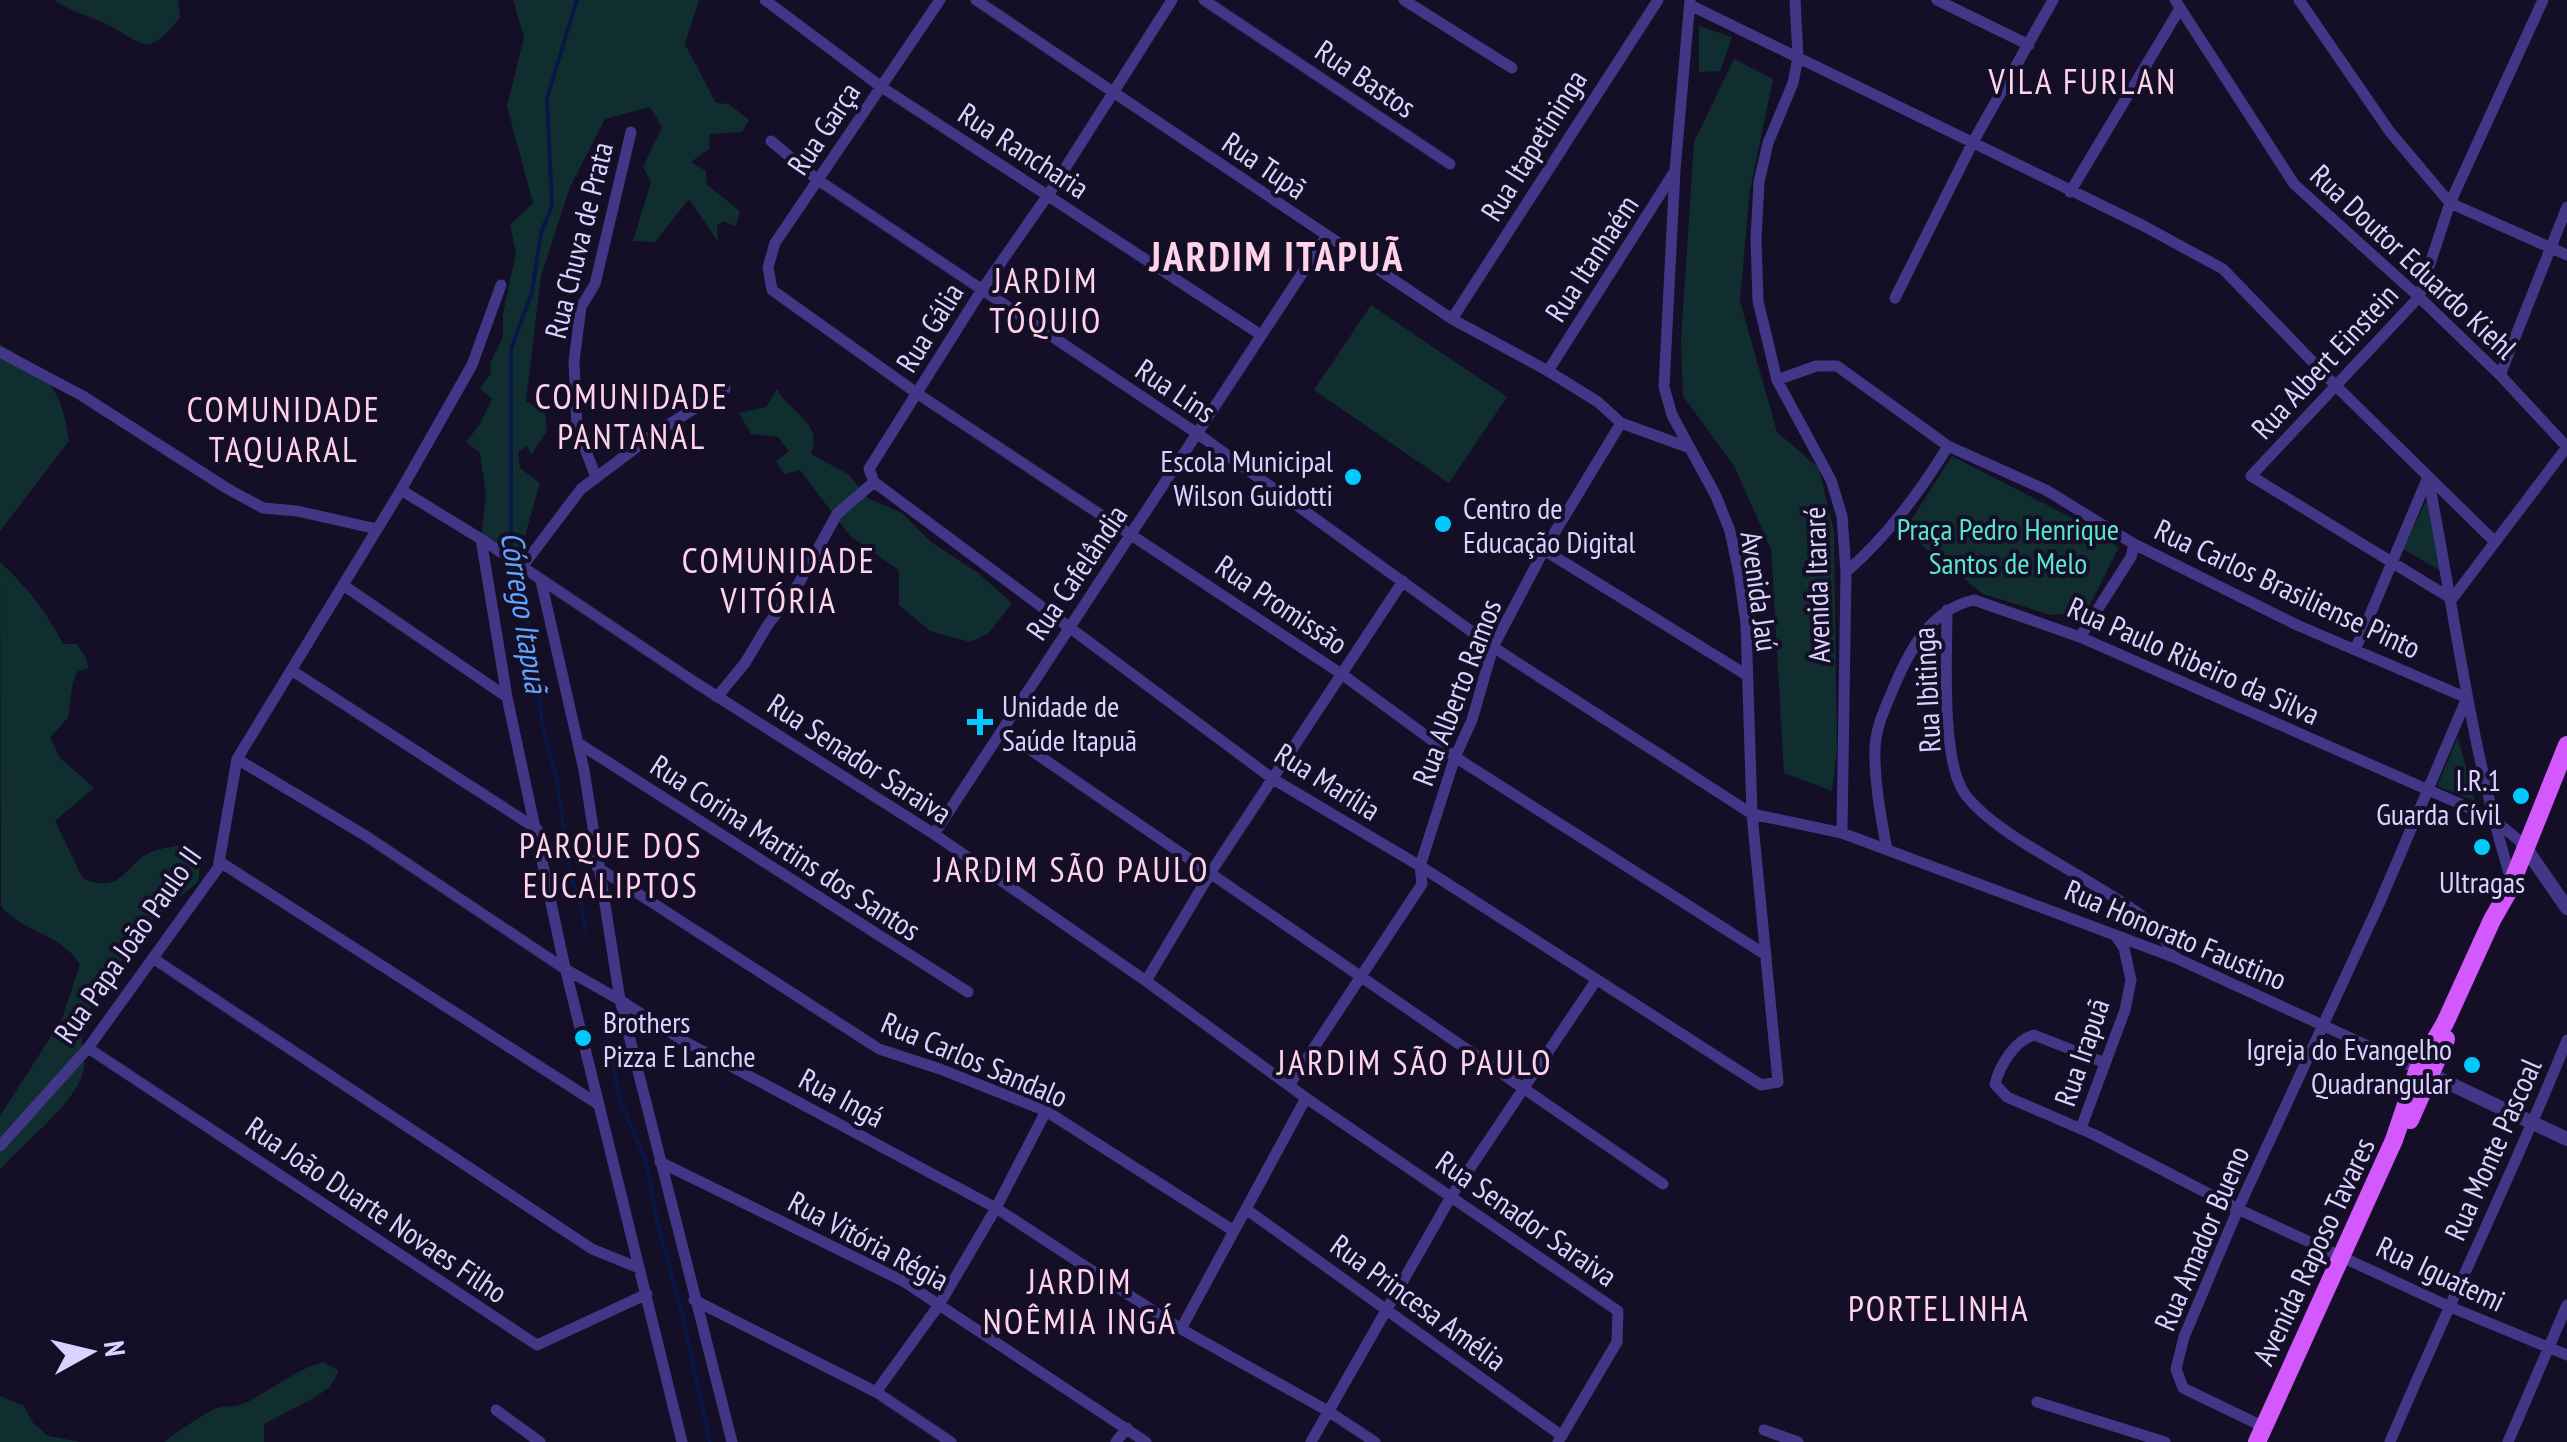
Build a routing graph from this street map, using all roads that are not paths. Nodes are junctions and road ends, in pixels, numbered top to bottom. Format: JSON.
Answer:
{"nodes":[{"id":1,"x":765,"y":0,"type":"edge"},
{"id":2,"x":940,"y":0,"type":"edge"},
{"id":3,"x":976,"y":0,"type":"edge"},
{"id":4,"x":1172,"y":0,"type":"edge"},
{"id":5,"x":1204,"y":0,"type":"edge"},
{"id":6,"x":1404,"y":0,"type":"edge"},
{"id":7,"x":1658,"y":0,"type":"edge"},
{"id":8,"x":1795,"y":0,"type":"edge"},
{"id":9,"x":1937,"y":0,"type":"edge"},
{"id":10,"x":2053,"y":0,"type":"edge"},
{"id":11,"x":2299,"y":0,"type":"edge"},
{"id":12,"x":2542,"y":0,"type":"edge"},
{"id":13,"x":1690,"y":2,"type":"edge"},
{"id":14,"x":2177,"y":5,"type":"edge"},
{"id":15,"x":2028,"y":45,"type":"junction"},
{"id":16,"x":1798,"y":57,"type":"junction"},
{"id":17,"x":1512,"y":68,"type":"dead end"},
{"id":18,"x":880,"y":86,"type":"junction"},
{"id":19,"x":1115,"y":93,"type":"junction"},
{"id":20,"x":631,"y":132,"type":"dead end"},
{"id":21,"x":772,"y":141,"type":"dead end"},
{"id":22,"x":1973,"y":142,"type":"junction"},
{"id":23,"x":1450,"y":164,"type":"dead end"},
{"id":24,"x":1675,"y":170,"type":"junction"},
{"id":25,"x":818,"y":180,"type":"junction"},
{"id":26,"x":2070,"y":192,"type":"junction"},
{"id":27,"x":1048,"y":195,"type":"junction"},
{"id":28,"x":2450,"y":203,"type":"junction"},
{"id":29,"x":2567,"y":207,"type":"edge"},
{"id":30,"x":1326,"y":236,"type":"junction"},
{"id":31,"x":2548,"y":247,"type":"junction"},
{"id":32,"x":2567,"y":255,"type":"edge"},
{"id":33,"x":501,"y":285,"type":"dead end"},
{"id":34,"x":772,"y":290,"type":"joint"},
{"id":35,"x":981,"y":291,"type":"junction"},
{"id":36,"x":2419,"y":297,"type":"junction"},
{"id":37,"x":1896,"y":298,"type":"dead end"},
{"id":38,"x":1452,"y":319,"type":"junction"},
{"id":39,"x":1262,"y":335,"type":"junction"},
{"id":40,"x":0,"y":352,"type":"edge"},
{"id":41,"x":1548,"y":371,"type":"junction"},
{"id":42,"x":2500,"y":375,"type":"junction"},
{"id":43,"x":1777,"y":380,"type":"junction"},
{"id":44,"x":2337,"y":387,"type":"junction"},
{"id":45,"x":725,"y":389,"type":"dead end"},
{"id":46,"x":918,"y":394,"type":"junction"},
{"id":47,"x":1621,"y":422,"type":"junction"},
{"id":48,"x":1198,"y":434,"type":"junction"},
{"id":49,"x":1948,"y":446,"type":"junction"},
{"id":50,"x":2567,"y":447,"type":"edge"},
{"id":51,"x":1690,"y":448,"type":"junction"},
{"id":52,"x":596,"y":477,"type":"junction"},
{"id":53,"x":2428,"y":477,"type":"junction"},
{"id":54,"x":874,"y":482,"type":"junction"},
{"id":55,"x":400,"y":490,"type":"junction"},
{"id":56,"x":377,"y":529,"type":"junction"},
{"id":57,"x":1132,"y":534,"type":"junction"},
{"id":58,"x":481,"y":539,"type":"junction"},
{"id":59,"x":2493,"y":540,"type":"junction"},
{"id":60,"x":2134,"y":544,"type":"junction"},
{"id":61,"x":1544,"y":550,"type":"junction"},
{"id":62,"x":2391,"y":561,"type":"junction"},
{"id":63,"x":522,"y":567,"type":"junction"},
{"id":64,"x":1846,"y":572,"type":"junction"},
{"id":65,"x":541,"y":580,"type":"junction"},
{"id":66,"x":1402,"y":581,"type":"junction"},
{"id":67,"x":344,"y":585,"type":"junction"},
{"id":68,"x":2452,"y":598,"type":"junction"},
{"id":69,"x":1946,"y":610,"type":"junction"},
{"id":70,"x":1066,"y":627,"type":"junction"},
{"id":71,"x":2080,"y":637,"type":"junction"},
{"id":72,"x":1493,"y":647,"type":"junction"},
{"id":73,"x":2356,"y":648,"type":"junction"},
{"id":74,"x":291,"y":670,"type":"junction"},
{"id":75,"x":1745,"y":674,"type":"junction"},
{"id":76,"x":1343,"y":675,"type":"junction"},
{"id":77,"x":508,"y":697,"type":"junction"},
{"id":78,"x":718,"y":697,"type":"junction"},
{"id":79,"x":2467,"y":698,"type":"junction"},
{"id":80,"x":1003,"y":730,"type":"junction"},
{"id":81,"x":578,"y":743,"type":"junction"},
{"id":82,"x":2565,"y":753,"type":"edge"},
{"id":83,"x":1455,"y":758,"type":"junction"},
{"id":84,"x":237,"y":760,"type":"junction"},
{"id":85,"x":1273,"y":779,"type":"junction"},
{"id":86,"x":2427,"y":790,"type":"junction"},
{"id":87,"x":1752,"y":814,"type":"junction"},
{"id":88,"x":2493,"y":818,"type":"junction"},
{"id":89,"x":537,"y":829,"type":"junction"},
{"id":90,"x":1842,"y":833,"type":"junction"},
{"id":91,"x":934,"y":834,"type":"junction"},
{"id":92,"x":2524,"y":846,"type":"junction"},
{"id":93,"x":1886,"y":850,"type":"junction"},
{"id":94,"x":220,"y":862,"type":"junction"},
{"id":95,"x":1420,"y":866,"type":"junction"},
{"id":96,"x":597,"y":868,"type":"junction"},
{"id":97,"x":1211,"y":872,"type":"junction"},
{"id":98,"x":2508,"y":873,"type":"junction"},
{"id":99,"x":2567,"y":908,"type":"edge"},
{"id":100,"x":2492,"y":920,"type":"junction"},
{"id":101,"x":2115,"y":935,"type":"junction"},
{"id":102,"x":1766,"y":955,"type":"junction"},
{"id":103,"x":2176,"y":958,"type":"junction"},
{"id":104,"x":154,"y":959,"type":"junction"},
{"id":105,"x":565,"y":969,"type":"junction"},
{"id":106,"x":1360,"y":977,"type":"junction"},
{"id":107,"x":1146,"y":981,"type":"junction"},
{"id":108,"x":1595,"y":982,"type":"junction"},
{"id":109,"x":968,"y":992,"type":"dead end"},
{"id":110,"x":620,"y":1000,"type":"junction"},
{"id":111,"x":2322,"y":1026,"type":"junction"},
{"id":112,"x":2567,"y":1040,"type":"edge"},
{"id":113,"x":88,"y":1048,"type":"junction"},
{"id":114,"x":2103,"y":1062,"type":"junction"},
{"id":115,"x":2425,"y":1071,"type":"junction"},
{"id":116,"x":1778,"y":1082,"type":"joint"},
{"id":117,"x":1290,"y":1084,"type":"junction"},
{"id":118,"x":1522,"y":1088,"type":"junction"},
{"id":119,"x":1306,"y":1098,"type":"junction"},
{"id":120,"x":598,"y":1104,"type":"junction"},
{"id":121,"x":1046,"y":1111,"type":"junction"},
{"id":122,"x":2533,"y":1124,"type":"junction"},
{"id":123,"x":2080,"y":1128,"type":"junction"},
{"id":124,"x":2567,"y":1139,"type":"edge"},
{"id":125,"x":0,"y":1146,"type":"edge"},
{"id":126,"x":660,"y":1162,"type":"junction"},
{"id":127,"x":1663,"y":1184,"type":"dead end"},
{"id":128,"x":1452,"y":1195,"type":"junction"},
{"id":129,"x":996,"y":1208,"type":"junction"},
{"id":130,"x":1246,"y":1209,"type":"junction"},
{"id":131,"x":2238,"y":1209,"type":"junction"},
{"id":132,"x":1234,"y":1231,"type":"junction"},
{"id":133,"x":2344,"y":1255,"type":"junction"},
{"id":134,"x":639,"y":1268,"type":"junction"},
{"id":135,"x":647,"y":1294,"type":"junction"},
{"id":136,"x":694,"y":1300,"type":"junction"},
{"id":137,"x":939,"y":1304,"type":"junction"},
{"id":138,"x":2567,"y":1305,"type":"edge"},
{"id":139,"x":2448,"y":1306,"type":"junction"},
{"id":140,"x":1388,"y":1309,"type":"junction"},
{"id":141,"x":1181,"y":1328,"type":"junction"},
{"id":142,"x":2548,"y":1348,"type":"junction"},
{"id":143,"x":2567,"y":1355,"type":"edge"},
{"id":144,"x":876,"y":1392,"type":"junction"},
{"id":145,"x":2037,"y":1402,"type":"dead end"},
{"id":146,"x":496,"y":1410,"type":"dead end"},
{"id":147,"x":1328,"y":1411,"type":"junction"},
{"id":148,"x":1126,"y":1428,"type":"junction"},
{"id":149,"x":1764,"y":1430,"type":"dead end"},
{"id":150,"x":2260,"y":1434,"type":"edge"},
{"id":151,"x":1560,"y":1439,"type":"edge"},
{"id":152,"x":734,"y":1441,"type":"edge"},
{"id":153,"x":540,"y":1442,"type":"edge"},
{"id":154,"x":682,"y":1442,"type":"edge"},
{"id":155,"x":951,"y":1442,"type":"edge"},
{"id":156,"x":1116,"y":1442,"type":"edge"},
{"id":157,"x":1146,"y":1442,"type":"edge"},
{"id":158,"x":1310,"y":1442,"type":"edge"},
{"id":159,"x":1375,"y":1442,"type":"edge"},
{"id":160,"x":1798,"y":1442,"type":"edge"},
{"id":161,"x":2165,"y":1442,"type":"edge"},
{"id":162,"x":2390,"y":1442,"type":"edge"},
{"id":163,"x":2508,"y":1442,"type":"edge"}],
"edges":[{"from":1,"to":18,"type":"street","name":"Rua Rancharia"},
{"from":2,"to":18,"type":"street","name":"Rua Garça"},
{"from":3,"to":19,"type":"street","name":"Rua Tupã"},
{"from":4,"to":19,"type":"street","name":"Rua Gália"},
{"from":5,"to":23,"type":"street","name":"Rua Bastos"},
{"from":6,"to":17,"type":"street"},
{"from":7,"to":38,"type":"street","name":"Rua Itapetininga"},
{"from":8,"to":16,"type":"street","name":"Avenida Itararé"},
{"from":9,"to":15,"type":"street"},
{"from":10,"to":15,"type":"street"},
{"from":11,"to":28,"type":"street"},
{"from":12,"to":28,"type":"street","name":"Rua Albert Einstein"},
{"from":13,"to":16,"type":"street"},
{"from":13,"to":24,"type":"street","name":"Avenida Jaú"},
{"from":14,"to":26,"type":"street"},
{"from":14,"to":36,"type":"street","name":"Rua Doutor Eduardo Kiehl"},
{"from":15,"to":22,"type":"street"},
{"from":16,"to":22,"type":"street"},
{"from":16,"to":43,"type":"street","name":"Avenida Itararé"},
{"from":18,"to":25,"type":"street","name":"Rua Garça"},
{"from":18,"to":27,"type":"street","name":"Rua Rancharia"},
{"from":19,"to":27,"type":"street","name":"Rua Gália"},
{"from":19,"to":30,"type":"street","name":"Rua Tupã"},
{"from":20,"to":52,"type":"street","name":"Rua Chuva de Prata"},
{"from":21,"to":25,"type":"street","name":"Rua Lins"},
{"from":22,"to":26,"type":"street"},
{"from":22,"to":37,"type":"street"},
{"from":24,"to":41,"type":"street","name":"Rua Itanhaém"},
{"from":24,"to":51,"type":"street","name":"Avenida Jaú"},
{"from":25,"to":34,"type":"street","name":"Rua Garça"},
{"from":25,"to":35,"type":"street","name":"Rua Lins"},
{"from":26,"to":44,"type":"street"},
{"from":27,"to":35,"type":"street","name":"Rua Gália"},
{"from":27,"to":39,"type":"street","name":"Rua Rancharia"},
{"from":28,"to":31,"type":"street"},
{"from":28,"to":36,"type":"street","name":"Rua Albert Einstein"},
{"from":29,"to":31,"type":"street"},
{"from":30,"to":38,"type":"street","name":"Rua Tupã"},
{"from":30,"to":39,"type":"street","name":"Rua Cafelândia"},
{"from":31,"to":32,"type":"street"},
{"from":31,"to":42,"type":"street"},
{"from":33,"to":55,"type":"street","name":"Rua Papa João Paulo II"},
{"from":34,"to":46,"type":"street","name":"Rua Promissão"},
{"from":35,"to":46,"type":"street","name":"Rua Gália"},
{"from":35,"to":48,"type":"street","name":"Rua Lins"},
{"from":36,"to":42,"type":"street","name":"Rua Doutor Eduardo Kiehl"},
{"from":36,"to":44,"type":"street","name":"Rua Albert Einstein"},
{"from":38,"to":41,"type":"street","name":"Rua Tupã"},
{"from":39,"to":48,"type":"street","name":"Rua Cafelândia"},
{"from":40,"to":56,"type":"street"},
{"from":41,"to":47,"type":"street","name":"Rua Tupã"},
{"from":42,"to":50,"type":"street","name":"Rua Doutor Eduardo Kiehl"},
{"from":43,"to":49,"type":"street","name":"Rua Carlos Brasiliense Pinto"},
{"from":43,"to":64,"type":"street","name":"Avenida Itararé"},
{"from":44,"to":53,"type":"street"},
{"from":44,"to":62,"type":"street","name":"Rua Albert Einstein"},
{"from":45,"to":52,"type":"street"},
{"from":46,"to":54,"type":"street","name":"Rua Gália"},
{"from":46,"to":57,"type":"street","name":"Rua Promissão"},
{"from":47,"to":51,"type":"street","name":"Rua Tupã"},
{"from":47,"to":61,"type":"street","name":"Rua Alberto Ramos"},
{"from":48,"to":57,"type":"street","name":"Rua Cafelândia"},
{"from":48,"to":66,"type":"street","name":"Rua Lins"},
{"from":49,"to":60,"type":"street","name":"Rua Carlos Brasiliense Pinto"},
{"from":49,"to":64,"type":"street"},
{"from":50,"to":59,"type":"street"},
{"from":51,"to":75,"type":"street","name":"Avenida Jaú"},
{"from":52,"to":63,"type":"street"},
{"from":53,"to":59,"type":"street"},
{"from":53,"to":62,"type":"street"},
{"from":53,"to":68,"type":"street"},
{"from":54,"to":70,"type":"street","name":"Rua Marília"},
{"from":54,"to":78,"type":"street"},
{"from":55,"to":56,"type":"street","name":"Rua Papa João Paulo II"},
{"from":55,"to":58,"type":"street","name":"Rua Senador Saraiva"},
{"from":56,"to":67,"type":"street","name":"Rua Papa João Paulo II"},
{"from":57,"to":70,"type":"street","name":"Rua Cafelândia"},
{"from":57,"to":76,"type":"street","name":"Rua Promissão"},
{"from":58,"to":63,"type":"street","name":"Rua Senador Saraiva"},
{"from":58,"to":77,"type":"street"},
{"from":59,"to":68,"type":"street"},
{"from":60,"to":71,"type":"street"},
{"from":60,"to":73,"type":"street","name":"Rua Carlos Brasiliense Pinto"},
{"from":61,"to":72,"type":"street","name":"Rua Alberto Ramos"},
{"from":61,"to":75,"type":"street"},
{"from":62,"to":68,"type":"street"},
{"from":62,"to":73,"type":"street"},
{"from":63,"to":65,"type":"street","name":"Rua Senador Saraiva"},
{"from":64,"to":90,"type":"street","name":"Avenida Itararé"},
{"from":65,"to":78,"type":"street","name":"Rua Senador Saraiva"},
{"from":65,"to":81,"type":"street"},
{"from":66,"to":72,"type":"street","name":"Rua Lins"},
{"from":66,"to":76,"type":"street"},
{"from":67,"to":74,"type":"street","name":"Rua Papa João Paulo II"},
{"from":67,"to":77,"type":"street"},
{"from":68,"to":79,"type":"street"},
{"from":69,"to":71,"type":"street","name":"Rua Paulo Ribeiro da Silva"},
{"from":69,"to":93,"type":"street"},
{"from":69,"to":103,"type":"street","name":"Rua Ibitinga"},
{"from":70,"to":80,"type":"street","name":"Rua Cafelândia"},
{"from":70,"to":85,"type":"street","name":"Rua Marília"},
{"from":71,"to":86,"type":"street","name":"Rua Paulo Ribeiro da Silva"},
{"from":72,"to":83,"type":"street","name":"Rua Alberto Ramos"},
{"from":72,"to":87,"type":"street","name":"Rua Lins"},
{"from":73,"to":79,"type":"street","name":"Rua Carlos Brasiliense Pinto"},
{"from":74,"to":84,"type":"street","name":"Rua Papa João Paulo II"},
{"from":74,"to":89,"type":"street"},
{"from":75,"to":87,"type":"street","name":"Avenida Jaú"},
{"from":76,"to":83,"type":"street","name":"Rua Promissão"},
{"from":76,"to":85,"type":"street"},
{"from":77,"to":89,"type":"street"},
{"from":78,"to":91,"type":"street","name":"Rua Senador Saraiva"},
{"from":79,"to":86,"type":"street","name":"Rua Amador Bueno"},
{"from":79,"to":88,"type":"street"},
{"from":80,"to":91,"type":"street","name":"Rua Cafelândia"},
{"from":80,"to":97,"type":"street"},
{"from":81,"to":96,"type":"street"},
{"from":81,"to":109,"type":"street","name":"Rua Corina Martins dos Santos"},
{"from":82,"to":92,"type":"main road"},
{"from":83,"to":95,"type":"street","name":"Rua Alberto Ramos"},
{"from":83,"to":102,"type":"street","name":"Rua Promissão"},
{"from":84,"to":94,"type":"street","name":"Rua Papa João Paulo II"},
{"from":84,"to":105,"type":"street","name":"Rua Ingá"},
{"from":85,"to":95,"type":"street","name":"Rua Marília"},
{"from":85,"to":97,"type":"street"},
{"from":86,"to":88,"type":"street","name":"Rua Paulo Ribeiro da Silva"},
{"from":86,"to":111,"type":"street","name":"Rua Amador Bueno"},
{"from":87,"to":90,"type":"street","name":"Rua Honorato Faustino"},
{"from":87,"to":102,"type":"street","name":"Avenida Jaú"},
{"from":88,"to":92,"type":"street","name":"Rua Paulo Ribeiro da Silva"},
{"from":88,"to":98,"type":"street"},
{"from":89,"to":105,"type":"street"},
{"from":90,"to":93,"type":"street","name":"Rua Honorato Faustino"},
{"from":91,"to":107,"type":"street","name":"Rua Senador Saraiva"},
{"from":92,"to":98,"type":"main road"},
{"from":92,"to":99,"type":"street"},
{"from":92,"to":100,"type":"main road"},
{"from":93,"to":101,"type":"street","name":"Rua Honorato Faustino"},
{"from":94,"to":104,"type":"street","name":"Rua Papa João Paulo II"},
{"from":94,"to":120,"type":"street"},
{"from":95,"to":106,"type":"street","name":"Rua Alberto Ramos"},
{"from":95,"to":108,"type":"street","name":"Rua Marília"},
{"from":96,"to":110,"type":"street"},
{"from":96,"to":121,"type":"street","name":"Rua Carlos Sandalo"},
{"from":97,"to":106,"type":"street"},
{"from":97,"to":107,"type":"street"},
{"from":98,"to":100,"type":"main road"},
{"from":100,"to":115,"type":"main road","name":"Avenida Raposo Tavares"},
{"from":101,"to":103,"type":"street","name":"Rua Honorato Faustino"},
{"from":101,"to":114,"type":"street","name":"Rua Irapuã"},
{"from":102,"to":116,"type":"street","name":"Avenida Jaú"},
{"from":103,"to":111,"type":"street","name":"Rua Honorato Faustino"},
{"from":104,"to":113,"type":"street","name":"Rua Papa João Paulo II"},
{"from":104,"to":134,"type":"street"},
{"from":105,"to":110,"type":"street","name":"Rua Ingá"},
{"from":105,"to":120,"type":"street"},
{"from":106,"to":117,"type":"street","name":"Rua Alberto Ramos"},
{"from":106,"to":118,"type":"street"},
{"from":107,"to":117,"type":"street","name":"Rua Senador Saraiva"},
{"from":108,"to":116,"type":"street","name":"Rua Marília"},
{"from":108,"to":118,"type":"street"},
{"from":110,"to":126,"type":"street"},
{"from":110,"to":129,"type":"street","name":"Rua Ingá"},
{"from":111,"to":115,"type":"street","name":"Rua Honorato Faustino"},
{"from":111,"to":131,"type":"street","name":"Rua Amador Bueno"},
{"from":112,"to":122,"type":"street","name":"Rua Monte Pascoal"},
{"from":113,"to":125,"type":"street","name":"Rua Papa João Paulo II"},
{"from":113,"to":135,"type":"street","name":"Rua João Duarte Novaes Filho"},
{"from":114,"to":123,"type":"street","name":"Rua Irapuã"},
{"from":114,"to":123,"type":"street","name":"Rua Iguatemi"},
{"from":115,"to":122,"type":"street","name":"Rua Honorato Faustino"},
{"from":115,"to":133,"type":"main road","name":"Avenida Raposo Tavares"},
{"from":117,"to":119,"type":"street","name":"Rua Senador Saraiva"},
{"from":118,"to":127,"type":"street"},
{"from":118,"to":128,"type":"street"},
{"from":119,"to":128,"type":"street","name":"Rua Senador Saraiva"},
{"from":119,"to":130,"type":"street"},
{"from":120,"to":134,"type":"street"},
{"from":121,"to":129,"type":"street"},
{"from":121,"to":132,"type":"street","name":"Rua Carlos Sandalo"},
{"from":122,"to":124,"type":"street","name":"Rua Honorato Faustino"},
{"from":122,"to":139,"type":"street","name":"Rua Monte Pascoal"},
{"from":123,"to":131,"type":"street","name":"Rua Iguatemi"},
{"from":126,"to":136,"type":"street"},
{"from":126,"to":137,"type":"street","name":"Rua Vitória Régia"},
{"from":128,"to":140,"type":"street"},
{"from":128,"to":151,"type":"street","name":"Rua Senador Saraiva"},
{"from":129,"to":137,"type":"street"},
{"from":129,"to":141,"type":"street","name":"Rua Ingá"},
{"from":130,"to":132,"type":"street"},
{"from":130,"to":140,"type":"street","name":"Rua Princesa Amélia"},
{"from":131,"to":133,"type":"street","name":"Rua Iguatemi"},
{"from":131,"to":150,"type":"street","name":"Rua Amador Bueno"},
{"from":132,"to":141,"type":"street"},
{"from":133,"to":139,"type":"street","name":"Rua Iguatemi"},
{"from":133,"to":150,"type":"main road","name":"Avenida Raposo Tavares"},
{"from":134,"to":135,"type":"street"},
{"from":135,"to":154,"type":"street"},
{"from":136,"to":144,"type":"street"},
{"from":136,"to":152,"type":"street"},
{"from":137,"to":144,"type":"street"},
{"from":137,"to":148,"type":"street","name":"Rua Vitória Régia"},
{"from":138,"to":142,"type":"street"},
{"from":139,"to":142,"type":"street","name":"Rua Iguatemi"},
{"from":139,"to":162,"type":"street","name":"Rua Monte Pascoal"},
{"from":140,"to":147,"type":"street"},
{"from":140,"to":151,"type":"street","name":"Rua Princesa Amélia"},
{"from":141,"to":147,"type":"street","name":"Rua Ingá"},
{"from":142,"to":143,"type":"street","name":"Rua Iguatemi"},
{"from":142,"to":163,"type":"street"},
{"from":144,"to":155,"type":"street"},
{"from":145,"to":161,"type":"street"},
{"from":146,"to":153,"type":"street"},
{"from":147,"to":158,"type":"street"},
{"from":147,"to":159,"type":"street","name":"Rua Ingá"},
{"from":148,"to":156,"type":"street"},
{"from":148,"to":157,"type":"street","name":"Rua Vitória Régia"},
{"from":149,"to":160,"type":"street"}]}
